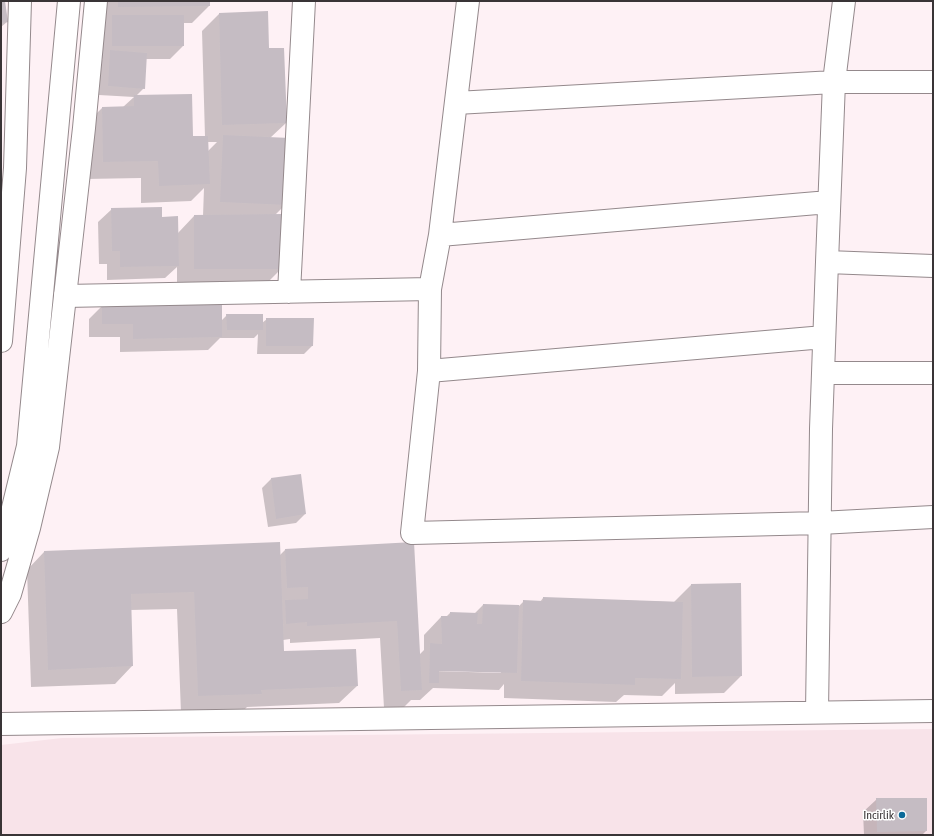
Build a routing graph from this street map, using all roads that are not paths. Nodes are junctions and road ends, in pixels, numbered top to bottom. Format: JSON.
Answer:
{"nodes":[{"id":1,"x":20,"y":1,"type":"edge"},
{"id":2,"x":69,"y":1,"type":"edge"},
{"id":3,"x":96,"y":1,"type":"edge"},
{"id":4,"x":304,"y":1,"type":"edge"},
{"id":5,"x":468,"y":1,"type":"edge"},
{"id":6,"x":844,"y":1,"type":"edge"},
{"id":7,"x":834,"y":82,"type":"junction"},
{"id":8,"x":933,"y":82,"type":"edge"},
{"id":9,"x":456,"y":103,"type":"junction"},
{"id":10,"x":8,"y":157,"type":"edge"},
{"id":11,"x":829,"y":202,"type":"junction"},
{"id":12,"x":440,"y":235,"type":"junction"},
{"id":13,"x":5,"y":243,"type":"edge"},
{"id":14,"x":826,"y":262,"type":"junction"},
{"id":15,"x":933,"y":266,"type":"edge"},
{"id":16,"x":430,"y":289,"type":"junction"},
{"id":17,"x":289,"y":292,"type":"junction"},
{"id":18,"x":65,"y":296,"type":"junction"},
{"id":19,"x":824,"y":337,"type":"junction"},
{"id":20,"x":1,"y":341,"type":"edge"},
{"id":21,"x":429,"y":371,"type":"junction"},
{"id":22,"x":823,"y":373,"type":"junction"},
{"id":23,"x":933,"y":373,"type":"edge"},
{"id":24,"x":933,"y":517,"type":"edge"},
{"id":25,"x":820,"y":523,"type":"junction"},
{"id":26,"x":1,"y":550,"type":"edge"},
{"id":27,"x":1,"y":612,"type":"edge"},
{"id":28,"x":933,"y":711,"type":"edge"},
{"id":29,"x":817,"y":712,"type":"junction"},
{"id":30,"x":1,"y":724,"type":"edge"}],
"edges":[{"from":1,"to":10,"type":"street"},
{"from":2,"to":26,"type":"street"},
{"from":3,"to":18,"type":"street"},
{"from":4,"to":17,"type":"street"},
{"from":5,"to":9,"type":"street"},
{"from":6,"to":7,"type":"street"},
{"from":7,"to":8,"type":"street"},
{"from":7,"to":9,"type":"street"},
{"from":7,"to":11,"type":"street"},
{"from":9,"to":12,"type":"street"},
{"from":10,"to":13,"type":"street"},
{"from":11,"to":12,"type":"street"},
{"from":11,"to":14,"type":"street"},
{"from":12,"to":16,"type":"street"},
{"from":13,"to":20,"type":"street"},
{"from":14,"to":15,"type":"street"},
{"from":14,"to":19,"type":"street"},
{"from":16,"to":17,"type":"street"},
{"from":16,"to":21,"type":"street"},
{"from":17,"to":18,"type":"street"},
{"from":18,"to":27,"type":"street"},
{"from":19,"to":21,"type":"street"},
{"from":19,"to":22,"type":"street"},
{"from":21,"to":25,"type":"street"},
{"from":22,"to":23,"type":"street"},
{"from":22,"to":25,"type":"street"},
{"from":24,"to":25,"type":"street"},
{"from":25,"to":29,"type":"street"},
{"from":28,"to":29,"type":"street"},
{"from":29,"to":30,"type":"street"}]}
